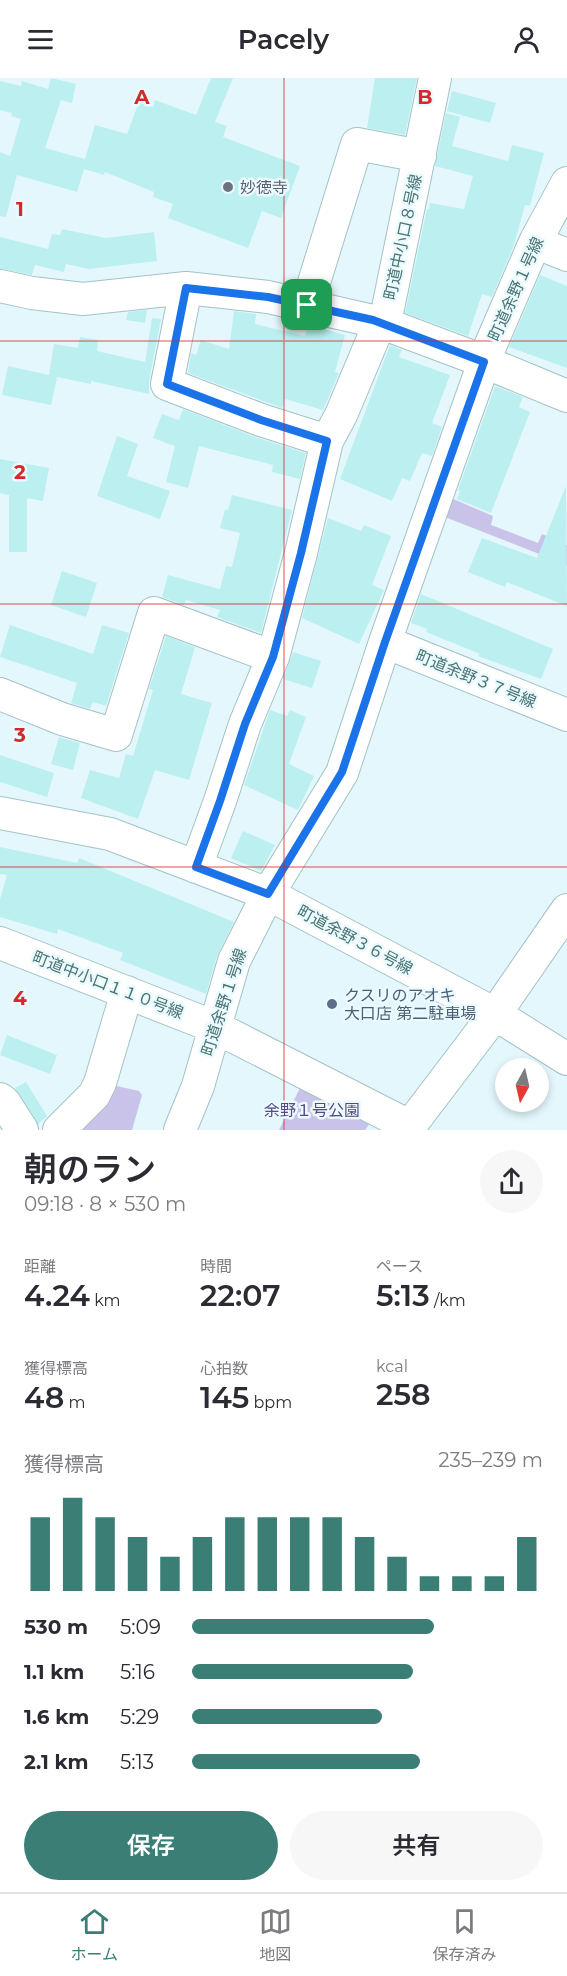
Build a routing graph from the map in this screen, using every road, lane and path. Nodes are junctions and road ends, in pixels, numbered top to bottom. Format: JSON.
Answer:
{"nodes":[{"id":1,"x":435,"y":78,"type":"edge"},
{"id":2,"x":420,"y":156,"type":"junction"},
{"id":3,"x":567,"y":183,"type":"edge"},
{"id":4,"x":535,"y":242,"type":"junction"},
{"id":5,"x":567,"y":255,"type":"edge"},
{"id":6,"x":0,"y":286,"type":"edge"},
{"id":7,"x":186,"y":288,"type":"junction"},
{"id":8,"x":307,"y":305,"type":"junction"},
{"id":9,"x":382,"y":323,"type":"junction"},
{"id":10,"x":484,"y":362,"type":"junction"},
{"id":11,"x":567,"y":396,"type":"edge"},
{"id":12,"x":327,"y":441,"type":"junction"},
{"id":13,"x":385,"y":642,"type":"junction"},
{"id":14,"x":273,"y":657,"type":"junction"},
{"id":15,"x":0,"y":694,"type":"edge"},
{"id":16,"x":567,"y":715,"type":"edge"},
{"id":17,"x":0,"y":813,"type":"edge"},
{"id":18,"x":196,"y":867,"type":"junction"},
{"id":19,"x":268,"y":894,"type":"junction"},
{"id":20,"x":567,"y":910,"type":"edge"},
{"id":21,"x":0,"y":943,"type":"edge"},
{"id":22,"x":126,"y":992,"type":"junction"},
{"id":23,"x":495,"y":1014,"type":"junction"},
{"id":24,"x":216,"y":1027,"type":"junction"},
{"id":25,"x":567,"y":1059,"type":"edge"},
{"id":26,"x":0,"y":1099,"type":"edge"},
{"id":27,"x":408,"y":1128,"type":"edge"},
{"id":28,"x":22,"y":1130,"type":"edge"},
{"id":29,"x":59,"y":1130,"type":"edge"},
{"id":30,"x":180,"y":1130,"type":"edge"}],
"edges":[{"from":1,"to":2,"type":"street","name":"町道中小口８号線"},
{"from":2,"to":8,"type":"street"},
{"from":2,"to":9,"type":"street","name":"町道中小口８号線"},
{"from":3,"to":4,"type":"street","name":"町道余野１号線"},
{"from":4,"to":5,"type":"street"},
{"from":4,"to":10,"type":"street","name":"町道余野１号線"},
{"from":6,"to":7,"type":"street"},
{"from":7,"to":8,"type":"street"},
{"from":7,"to":12,"type":"street"},
{"from":8,"to":9,"type":"street"},
{"from":9,"to":10,"type":"street"},
{"from":9,"to":12,"type":"street","name":"町道中小口８号線"},
{"from":10,"to":11,"type":"street"},
{"from":10,"to":13,"type":"street","name":"町道余野１号線"},
{"from":12,"to":14,"type":"street","name":"町道中小口８号線"},
{"from":13,"to":16,"type":"street","name":"町道余野３７号線"},
{"from":13,"to":19,"type":"street","name":"町道余野１号線"},
{"from":14,"to":15,"type":"street"},
{"from":14,"to":18,"type":"street","name":"町道中小口８号線"},
{"from":17,"to":18,"type":"street","name":"町道余野３６号線"},
{"from":18,"to":19,"type":"street","name":"町道余野３６号線"},
{"from":19,"to":23,"type":"street","name":"町道余野３６号線"},
{"from":19,"to":24,"type":"street","name":"町道余野１号線"},
{"from":20,"to":23,"type":"street"},
{"from":21,"to":22,"type":"street","name":"町道中小口１１０号線"},
{"from":22,"to":24,"type":"street","name":"町道中小口１１０号線"},
{"from":22,"to":29,"type":"street"},
{"from":23,"to":25,"type":"street","name":"町道余野３６号線"},
{"from":23,"to":27,"type":"street"},
{"from":24,"to":27,"type":"street","name":"町道中小口１１０号線"},
{"from":24,"to":30,"type":"street","name":"町道余野１号線"},
{"from":26,"to":28,"type":"street"}]}
